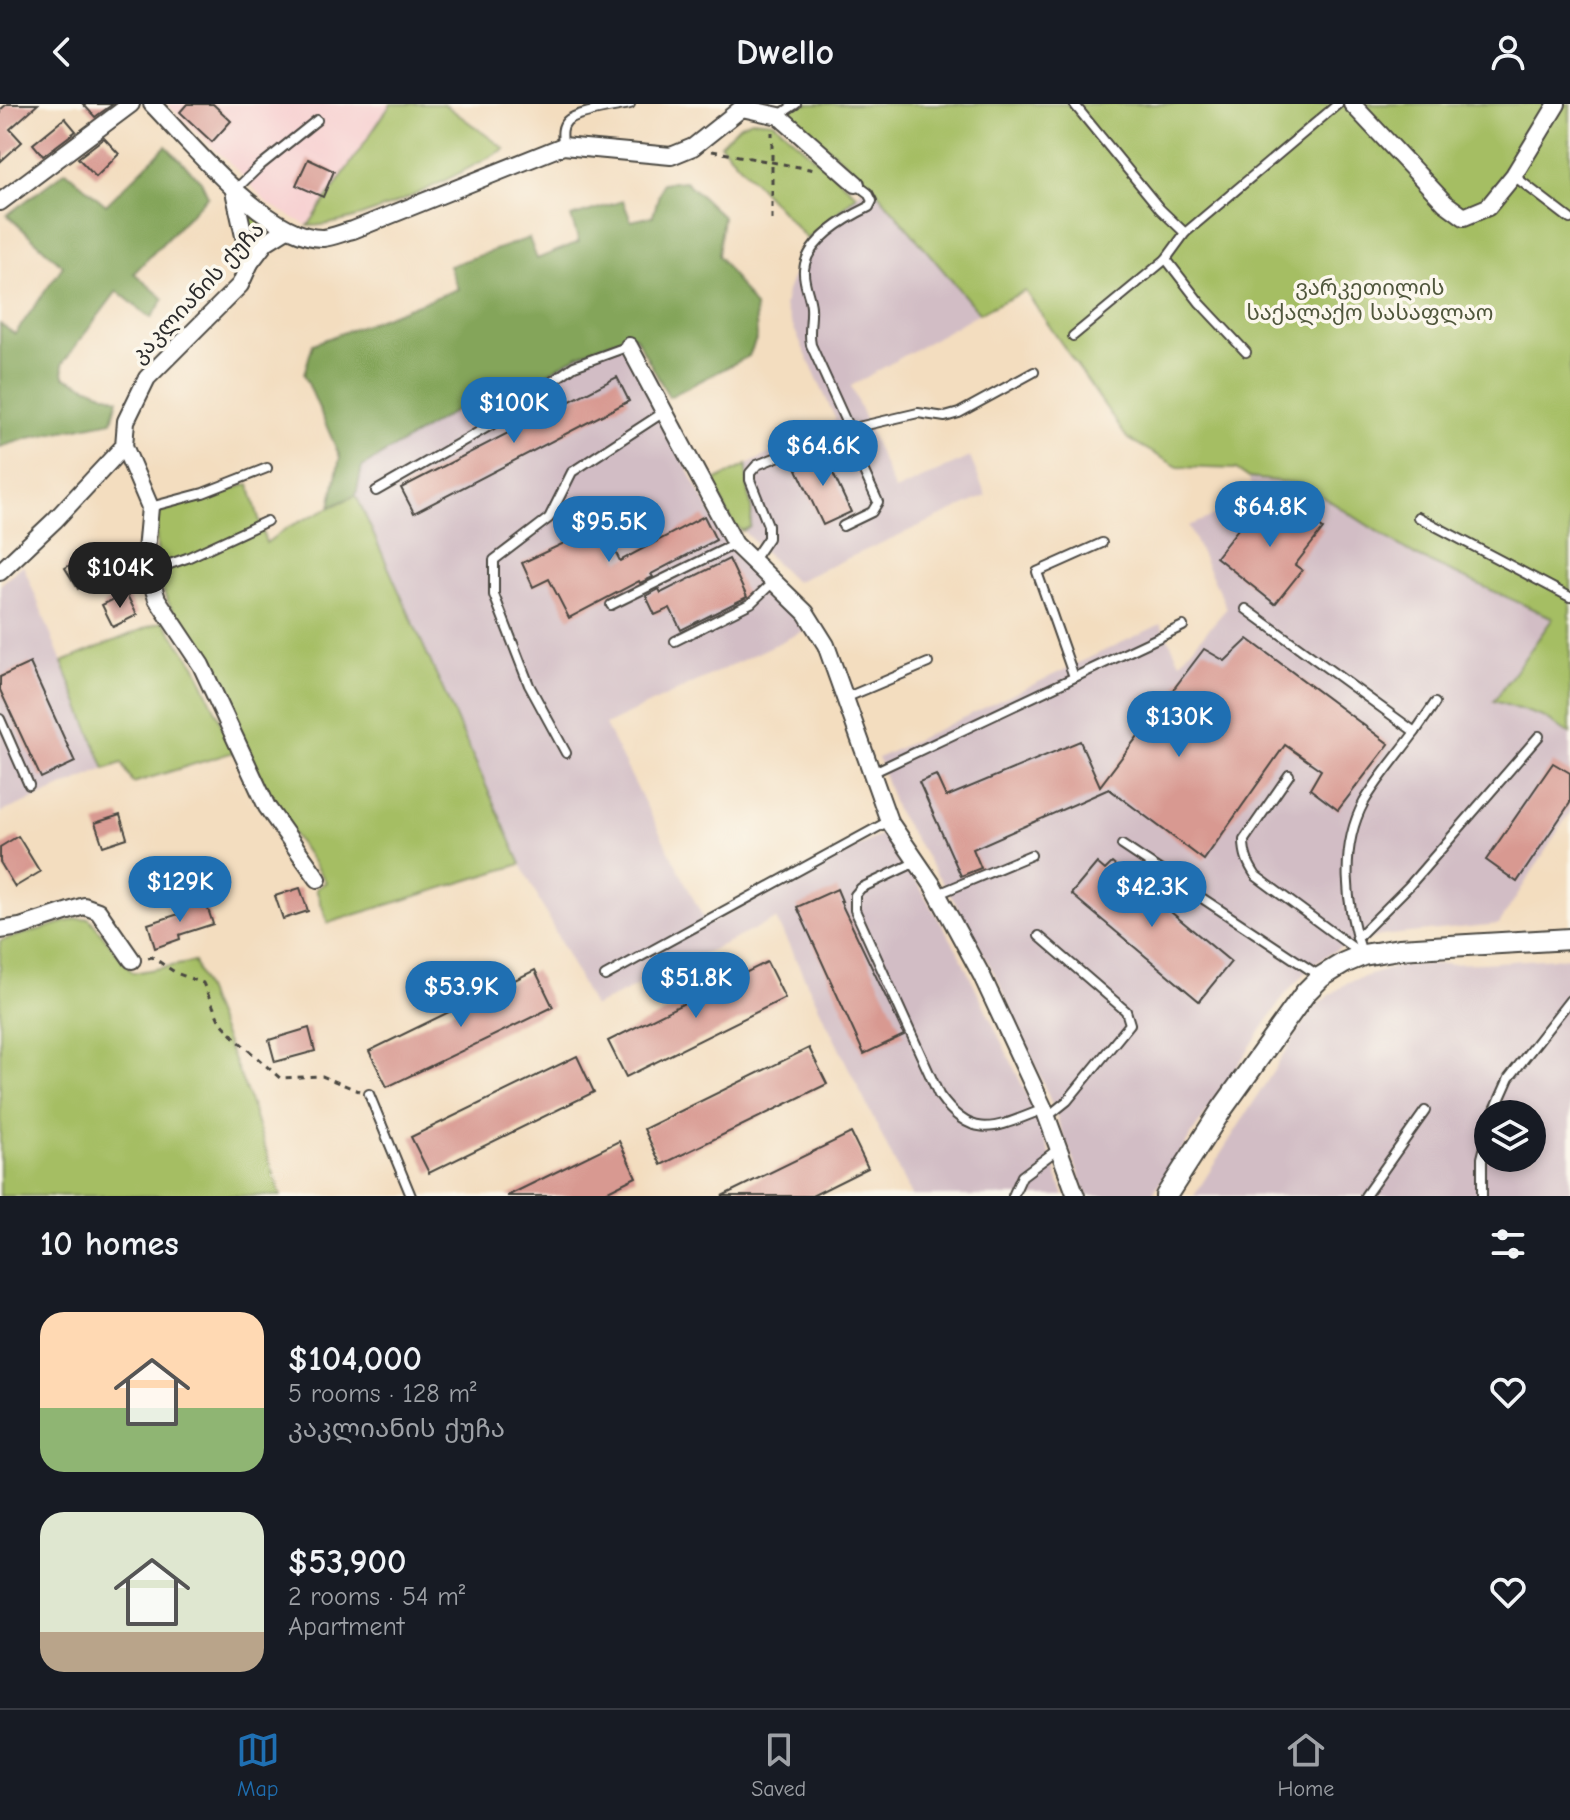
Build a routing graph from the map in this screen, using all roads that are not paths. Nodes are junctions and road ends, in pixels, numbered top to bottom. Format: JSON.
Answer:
{"nodes":[{"id":1,"x":131,"y":104,"type":"edge"},
{"id":2,"x":152,"y":104,"type":"edge"},
{"id":3,"x":630,"y":104,"type":"edge"},
{"id":4,"x":796,"y":104,"type":"edge"},
{"id":5,"x":1074,"y":104,"type":"edge"},
{"id":6,"x":1338,"y":104,"type":"edge"},
{"id":7,"x":1352,"y":104,"type":"edge"},
{"id":8,"x":1557,"y":104,"type":"edge"},
{"id":9,"x":741,"y":106,"type":"edge"},
{"id":10,"x":776,"y":115,"type":"junction"},
{"id":11,"x":317,"y":120,"type":"dead end"},
{"id":12,"x":563,"y":146,"type":"junction"},
{"id":13,"x":1514,"y":175,"type":"junction"},
{"id":14,"x":856,"y":184,"type":"joint"},
{"id":15,"x":234,"y":191,"type":"junction"},
{"id":16,"x":0,"y":202,"type":"edge"},
{"id":17,"x":1570,"y":219,"type":"edge"},
{"id":18,"x":287,"y":229,"type":"junction"},
{"id":19,"x":1185,"y":233,"type":"junction"},
{"id":20,"x":1166,"y":259,"type":"junction"},
{"id":21,"x":250,"y":263,"type":"junction"},
{"id":22,"x":1073,"y":336,"type":"dead end"},
{"id":23,"x":629,"y":346,"type":"joint"},
{"id":24,"x":1246,"y":352,"type":"dead end"},
{"id":25,"x":1034,"y":372,"type":"dead end"},
{"id":26,"x":665,"y":411,"type":"junction"},
{"id":27,"x":845,"y":430,"type":"junction"},
{"id":28,"x":124,"y":446,"type":"junction"},
{"id":29,"x":267,"y":468,"type":"dead end"},
{"id":30,"x":376,"y":491,"type":"dead end"},
{"id":31,"x":150,"y":507,"type":"junction"},
{"id":32,"x":1418,"y":517,"type":"dead end"},
{"id":33,"x":267,"y":521,"type":"dead end"},
{"id":34,"x":843,"y":526,"type":"dead end"},
{"id":35,"x":1102,"y":543,"type":"dead end"},
{"id":36,"x":735,"y":544,"type":"junction"},
{"id":37,"x":752,"y":561,"type":"junction"},
{"id":38,"x":145,"y":562,"type":"junction"},
{"id":39,"x":0,"y":572,"type":"edge"},
{"id":40,"x":774,"y":581,"type":"junction"},
{"id":41,"x":1570,"y":597,"type":"edge"},
{"id":42,"x":611,"y":605,"type":"dead end"},
{"id":43,"x":1246,"y":609,"type":"dead end"},
{"id":44,"x":1183,"y":626,"type":"dead end"},
{"id":45,"x":675,"y":641,"type":"dead end"},
{"id":46,"x":928,"y":663,"type":"dead end"},
{"id":47,"x":1074,"y":677,"type":"junction"},
{"id":48,"x":845,"y":698,"type":"junction"},
{"id":49,"x":1435,"y":703,"type":"dead end"},
{"id":50,"x":0,"y":719,"type":"edge"},
{"id":51,"x":1415,"y":732,"type":"junction"},
{"id":52,"x":1539,"y":736,"type":"dead end"},
{"id":53,"x":566,"y":753,"type":"dead end"},
{"id":54,"x":871,"y":774,"type":"junction"},
{"id":55,"x":1289,"y":775,"type":"dead end"},
{"id":56,"x":29,"y":785,"type":"dead end"},
{"id":57,"x":889,"y":821,"type":"junction"},
{"id":58,"x":1122,"y":845,"type":"dead end"},
{"id":59,"x":1031,"y":855,"type":"dead end"},
{"id":60,"x":916,"y":861,"type":"junction"},
{"id":61,"x":318,"y":879,"type":"dead end"},
{"id":62,"x":937,"y":894,"type":"junction"},
{"id":63,"x":0,"y":930,"type":"edge"},
{"id":64,"x":1039,"y":936,"type":"dead end"},
{"id":65,"x":1570,"y":939,"type":"edge"},
{"id":66,"x":1360,"y":947,"type":"junction"},
{"id":67,"x":132,"y":960,"type":"road end"},
{"id":68,"x":605,"y":976,"type":"dead end"},
{"id":69,"x":1321,"y":977,"type":"junction"},
{"id":70,"x":1570,"y":1000,"type":"edge"},
{"id":71,"x":369,"y":1094,"type":"road end"},
{"id":72,"x":1499,"y":1100,"type":"edge"},
{"id":73,"x":1425,"y":1111,"type":"dead end"},
{"id":74,"x":1046,"y":1113,"type":"junction"},
{"id":75,"x":1058,"y":1149,"type":"junction"},
{"id":76,"x":1482,"y":1172,"type":"edge"},
{"id":77,"x":411,"y":1196,"type":"edge"},
{"id":78,"x":1013,"y":1196,"type":"edge"},
{"id":79,"x":1076,"y":1196,"type":"edge"},
{"id":80,"x":1166,"y":1196,"type":"edge"},
{"id":81,"x":1365,"y":1196,"type":"edge"},
{"id":82,"x":1482,"y":1196,"type":"edge"}],
"edges":[{"from":1,"to":16,"type":"street"},
{"from":2,"to":15,"type":"street"},
{"from":3,"to":12,"type":"lane"},
{"from":4,"to":10,"type":"lane"},
{"from":5,"to":19,"type":"lane"},
{"from":6,"to":19,"type":"lane"},
{"from":7,"to":13,"type":"street"},
{"from":8,"to":13,"type":"street"},
{"from":9,"to":10,"type":"street"},
{"from":9,"to":12,"type":"street"},
{"from":10,"to":14,"type":"street"},
{"from":11,"to":15,"type":"lane"},
{"from":12,"to":18,"type":"street"},
{"from":13,"to":17,"type":"lane"},
{"from":14,"to":27,"type":"lane"},
{"from":15,"to":18,"type":"street"},
{"from":15,"to":21,"type":"street"},
{"from":18,"to":21,"type":"street","name":"კაკლიანის ქუჩა"},
{"from":19,"to":20,"type":"lane"},
{"from":20,"to":22,"type":"lane"},
{"from":20,"to":24,"type":"lane"},
{"from":21,"to":28,"type":"street","name":"კაკლიანის ქუჩა"},
{"from":23,"to":26,"type":"street"},
{"from":23,"to":30,"type":"lane"},
{"from":25,"to":27,"type":"lane"},
{"from":26,"to":36,"type":"street"},
{"from":26,"to":53,"type":"lane"},
{"from":27,"to":34,"type":"lane"},
{"from":27,"to":37,"type":"lane"},
{"from":28,"to":31,"type":"street"},
{"from":28,"to":39,"type":"street"},
{"from":29,"to":31,"type":"lane"},
{"from":31,"to":38,"type":"street"},
{"from":32,"to":41,"type":"lane"},
{"from":33,"to":38,"type":"lane"},
{"from":35,"to":47,"type":"lane"},
{"from":36,"to":37,"type":"street"},
{"from":36,"to":42,"type":"lane"},
{"from":37,"to":40,"type":"street"},
{"from":38,"to":61,"type":"street"},
{"from":40,"to":45,"type":"lane"},
{"from":40,"to":48,"type":"street"},
{"from":43,"to":51,"type":"lane"},
{"from":44,"to":47,"type":"lane"},
{"from":46,"to":48,"type":"lane"},
{"from":47,"to":54,"type":"lane"},
{"from":48,"to":54,"type":"street"},
{"from":49,"to":51,"type":"lane"},
{"from":50,"to":56,"type":"lane"},
{"from":51,"to":66,"type":"lane"},
{"from":52,"to":66,"type":"lane"},
{"from":54,"to":57,"type":"street"},
{"from":55,"to":66,"type":"lane"},
{"from":57,"to":60,"type":"street"},
{"from":57,"to":68,"type":"lane"},
{"from":58,"to":69,"type":"lane"},
{"from":59,"to":62,"type":"lane"},
{"from":60,"to":62,"type":"street"},
{"from":60,"to":74,"type":"lane"},
{"from":62,"to":74,"type":"street"},
{"from":63,"to":67,"type":"street"},
{"from":64,"to":74,"type":"lane"},
{"from":65,"to":66,"type":"street"},
{"from":66,"to":69,"type":"street"},
{"from":69,"to":80,"type":"street"},
{"from":70,"to":72,"type":"lane"},
{"from":71,"to":77,"type":"lane"},
{"from":73,"to":81,"type":"lane"},
{"from":74,"to":75,"type":"street"},
{"from":75,"to":78,"type":"lane"},
{"from":75,"to":79,"type":"street"},
{"from":76,"to":82,"type":"lane"}]}
